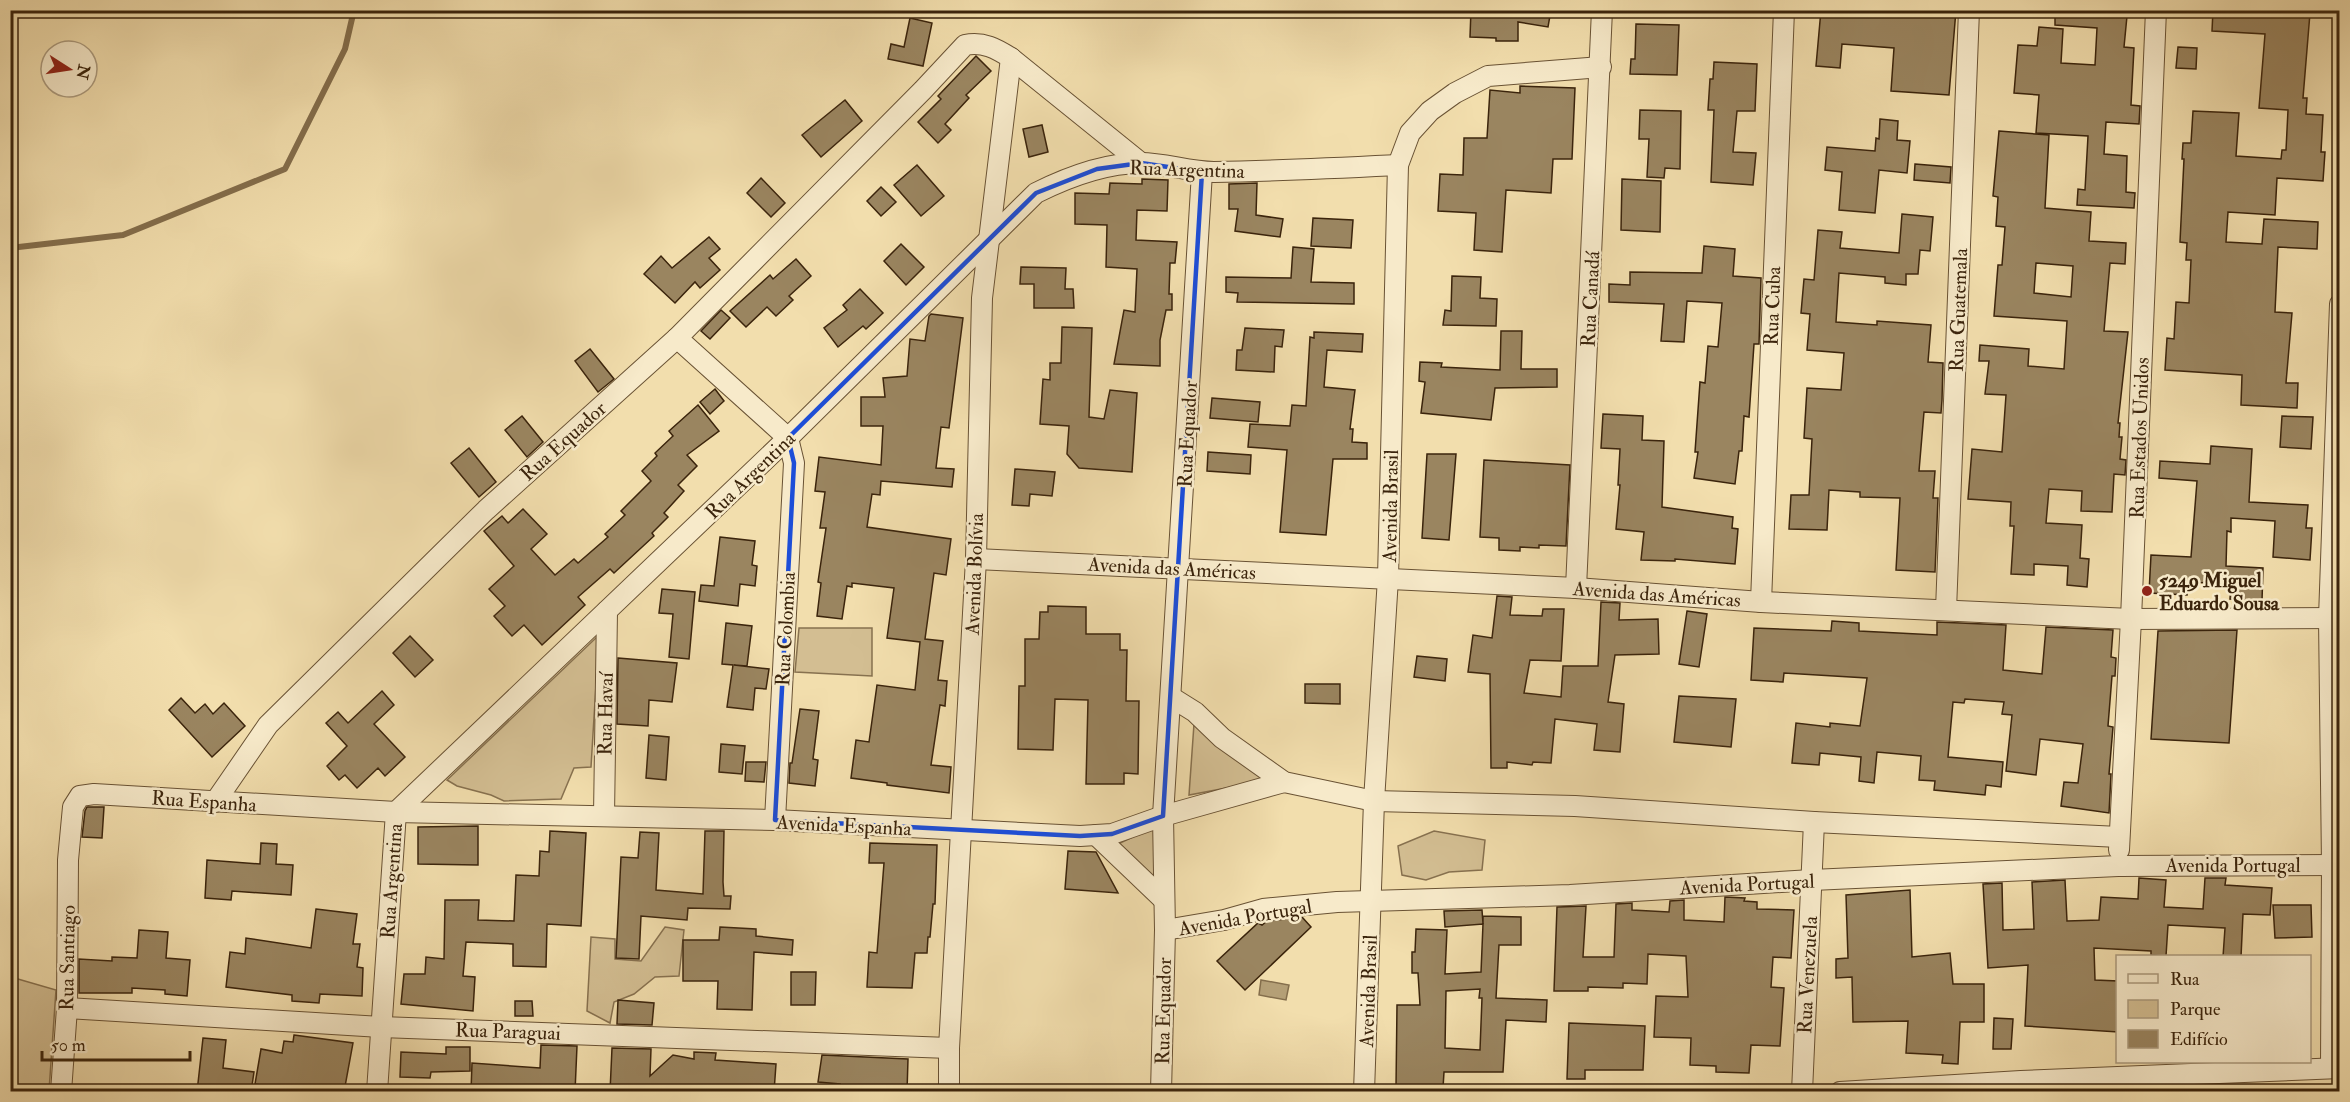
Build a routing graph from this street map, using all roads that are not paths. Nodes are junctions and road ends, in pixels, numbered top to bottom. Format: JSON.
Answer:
{"nodes":[{"id":1,"x":1602,"y":10,"type":"edge"},
{"id":2,"x":1784,"y":10,"type":"edge"},
{"id":3,"x":1969,"y":10,"type":"edge"},
{"id":4,"x":2156,"y":10,"type":"edge"},
{"id":5,"x":1011,"y":58,"type":"junction"},
{"id":6,"x":1601,"y":67,"type":"junction"},
{"id":7,"x":1141,"y":163,"type":"junction"},
{"id":8,"x":1398,"y":165,"type":"junction"},
{"id":9,"x":1202,"y":172,"type":"junction"},
{"id":10,"x":990,"y":239,"type":"junction"},
{"id":11,"x":2340,"y":304,"type":"edge"},
{"id":12,"x":677,"y":338,"type":"junction"},
{"id":13,"x":788,"y":438,"type":"junction"},
{"id":14,"x":976,"y":559,"type":"junction"},
{"id":15,"x":1179,"y":568,"type":"junction"},
{"id":16,"x":1388,"y":578,"type":"junction"},
{"id":17,"x":1576,"y":588,"type":"junction"},
{"id":18,"x":1761,"y":602,"type":"junction"},
{"id":19,"x":1947,"y":610,"type":"junction"},
{"id":20,"x":607,"y":611,"type":"junction"},
{"id":21,"x":2131,"y":618,"type":"junction"},
{"id":22,"x":2334,"y":618,"type":"edge"},
{"id":23,"x":1171,"y":697,"type":"junction"},
{"id":24,"x":1284,"y":782,"type":"junction"},
{"id":25,"x":1374,"y":801,"type":"junction"},
{"id":26,"x":215,"y":802,"type":"junction"},
{"id":27,"x":396,"y":812,"type":"junction"},
{"id":28,"x":604,"y":816,"type":"junction"},
{"id":29,"x":1163,"y":816,"type":"junction"},
{"id":30,"x":775,"y":820,"type":"junction"},
{"id":31,"x":1814,"y":822,"type":"junction"},
{"id":32,"x":962,"y":831,"type":"junction"},
{"id":33,"x":1096,"y":835,"type":"junction"},
{"id":34,"x":2119,"y":837,"type":"junction"},
{"id":35,"x":68,"y":860,"type":"joint"},
{"id":36,"x":2332,"y":865,"type":"junction"},
{"id":37,"x":2118,"y":866,"type":"junction"},
{"id":38,"x":1812,"y":880,"type":"junction"},
{"id":39,"x":1164,"y":900,"type":"junction"},
{"id":40,"x":1371,"y":902,"type":"junction"},
{"id":41,"x":1165,"y":930,"type":"junction"},
{"id":42,"x":67,"y":1008,"type":"junction"},
{"id":43,"x":381,"y":1027,"type":"junction"},
{"id":44,"x":950,"y":1048,"type":"junction"},
{"id":45,"x":2335,"y":1068,"type":"edge"},
{"id":46,"x":2021,"y":1086,"type":"edge"},
{"id":47,"x":61,"y":1092,"type":"edge"},
{"id":48,"x":377,"y":1092,"type":"edge"},
{"id":49,"x":949,"y":1092,"type":"edge"},
{"id":50,"x":1161,"y":1092,"type":"edge"},
{"id":51,"x":1364,"y":1092,"type":"edge"},
{"id":52,"x":1802,"y":1092,"type":"edge"},
{"id":53,"x":1840,"y":1092,"type":"edge"}],
"edges":[{"from":1,"to":6,"type":"street","name":"Rua Canadá"},
{"from":2,"to":18,"type":"street","name":"Rua Cuba"},
{"from":3,"to":19,"type":"street","name":"Rua Guatemala"},
{"from":4,"to":21,"type":"street","name":"Rua Estados Unidos"},
{"from":5,"to":7,"type":"street","name":"Rua Equador"},
{"from":5,"to":10,"type":"street","name":"Avenida Bolívia"},
{"from":5,"to":12,"type":"street","name":"Rua Equador"},
{"from":6,"to":8,"type":"street","name":"Avenida Brasil"},
{"from":6,"to":17,"type":"street","name":"Rua Canadá"},
{"from":7,"to":9,"type":"street","name":"Rua Argentina"},
{"from":7,"to":10,"type":"street","name":"Rua Argentina"},
{"from":8,"to":9,"type":"street","name":"Rua Argentina"},
{"from":8,"to":16,"type":"street","name":"Avenida Brasil"},
{"from":9,"to":15,"type":"street","name":"Rua Equador"},
{"from":10,"to":13,"type":"street","name":"Rua Argentina"},
{"from":10,"to":14,"type":"street","name":"Avenida Bolívia"},
{"from":11,"to":22,"type":"street"},
{"from":12,"to":13,"type":"street"},
{"from":12,"to":26,"type":"street","name":"Rua Equador"},
{"from":13,"to":20,"type":"street","name":"Rua Argentina"},
{"from":13,"to":30,"type":"street","name":"Rua Colombia"},
{"from":14,"to":15,"type":"street","name":"Avenida das Américas"},
{"from":14,"to":32,"type":"street","name":"Avenida Bolívia"},
{"from":15,"to":16,"type":"street","name":"Avenida das Américas"},
{"from":15,"to":23,"type":"street","name":"Rua Equador"},
{"from":16,"to":17,"type":"street","name":"Avenida das Américas"},
{"from":16,"to":25,"type":"street","name":"Avenida Brasil"},
{"from":17,"to":18,"type":"street","name":"Avenida das Américas"},
{"from":18,"to":19,"type":"street","name":"Avenida das Américas"},
{"from":19,"to":21,"type":"street","name":"Avenida das Américas"},
{"from":20,"to":27,"type":"street","name":"Rua Argentina"},
{"from":20,"to":28,"type":"street","name":"Rua Havaí"},
{"from":21,"to":22,"type":"street","name":"Avenida das Américas"},
{"from":21,"to":34,"type":"street","name":"Rua Estados Unidos"},
{"from":22,"to":36,"type":"street"},
{"from":23,"to":24,"type":"street"},
{"from":23,"to":29,"type":"street","name":"Rua Equador"},
{"from":24,"to":25,"type":"street"},
{"from":24,"to":29,"type":"street","name":"Avenida Espanha"},
{"from":25,"to":31,"type":"street"},
{"from":25,"to":40,"type":"street","name":"Avenida Brasil"},
{"from":26,"to":27,"type":"street","name":"Rua Espanha"},
{"from":26,"to":35,"type":"street","name":"Rua Espanha"},
{"from":27,"to":28,"type":"street","name":"Avenida Espanha"},
{"from":27,"to":43,"type":"street","name":"Rua Argentina"},
{"from":28,"to":30,"type":"street","name":"Avenida Espanha"},
{"from":29,"to":33,"type":"street","name":"Avenida Espanha"},
{"from":29,"to":39,"type":"street","name":"Rua Equador"},
{"from":30,"to":32,"type":"street","name":"Avenida Espanha"},
{"from":31,"to":34,"type":"street"},
{"from":31,"to":38,"type":"street","name":"Rua Venezuela"},
{"from":32,"to":33,"type":"street","name":"Avenida Espanha"},
{"from":32,"to":44,"type":"street","name":"Avenida Bolívia"},
{"from":33,"to":39,"type":"street"},
{"from":34,"to":37,"type":"street","name":"Rua Estados Unidos"},
{"from":35,"to":42,"type":"street","name":"Rua Santiago"},
{"from":36,"to":37,"type":"street","name":"Avenida Portugal"},
{"from":36,"to":45,"type":"street"},
{"from":37,"to":38,"type":"street","name":"Avenida Portugal"},
{"from":38,"to":40,"type":"street","name":"Avenida Portugal"},
{"from":38,"to":52,"type":"street","name":"Rua Venezuela"},
{"from":39,"to":41,"type":"street","name":"Rua Equador"},
{"from":40,"to":41,"type":"street","name":"Avenida Portugal"},
{"from":40,"to":51,"type":"street","name":"Avenida Brasil"},
{"from":41,"to":50,"type":"street","name":"Rua Equador"},
{"from":42,"to":43,"type":"street","name":"Rua Paraguai"},
{"from":42,"to":47,"type":"street","name":"Rua Santiago"},
{"from":43,"to":44,"type":"street","name":"Rua Paraguai"},
{"from":43,"to":48,"type":"street","name":"Rua Argentina"},
{"from":44,"to":49,"type":"street","name":"Avenida Bolívia"},
{"from":45,"to":46,"type":"street"},
{"from":46,"to":53,"type":"street"}]}
